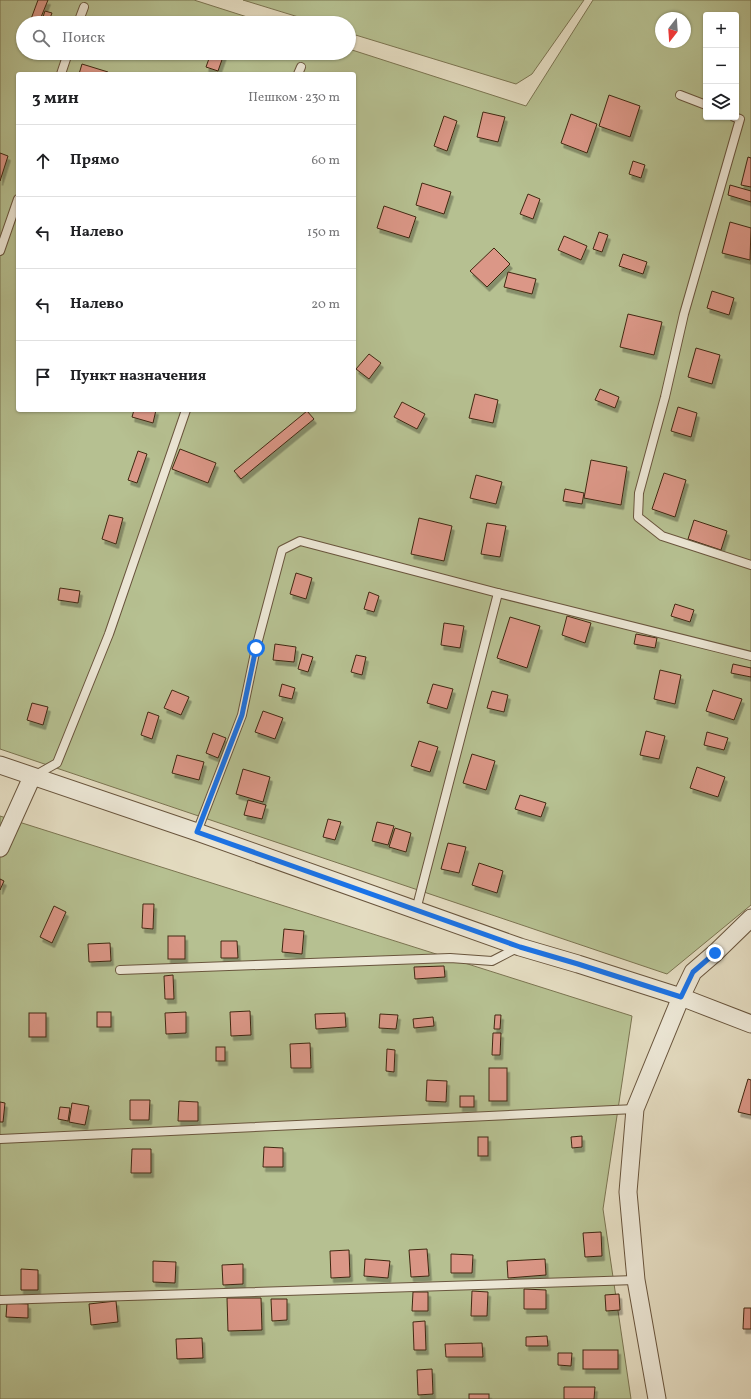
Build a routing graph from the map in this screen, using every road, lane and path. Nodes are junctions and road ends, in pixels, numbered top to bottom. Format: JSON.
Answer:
{"nodes":[{"id":1,"x":84,"y":8,"type":"dead end"},
{"id":2,"x":81,"y":16,"type":"edge"},
{"id":3,"x":66,"y":60,"type":"edge"},
{"id":4,"x":62,"y":72,"type":"edge"},
{"id":5,"x":680,"y":95,"type":"dead end"},
{"id":6,"x":703,"y":104,"type":"edge"},
{"id":7,"x":739,"y":119,"type":"edge"},
{"id":8,"x":16,"y":205,"type":"edge"},
{"id":9,"x":0,"y":251,"type":"edge"},
{"id":10,"x":185,"y":412,"type":"edge"},
{"id":11,"x":751,"y":565,"type":"edge"},
{"id":12,"x":498,"y":593,"type":"junction"},
{"id":13,"x":751,"y":656,"type":"edge"},
{"id":14,"x":0,"y":765,"type":"edge"},
{"id":15,"x":32,"y":777,"type":"junction"},
{"id":16,"x":197,"y":832,"type":"junction"},
{"id":17,"x":0,"y":848,"type":"edge"},
{"id":18,"x":416,"y":910,"type":"junction"},
{"id":19,"x":751,"y":918,"type":"edge"},
{"id":20,"x":520,"y":947,"type":"junction"},
{"id":21,"x":120,"y":970,"type":"dead end"},
{"id":22,"x":681,"y":997,"type":"junction"},
{"id":23,"x":751,"y":1024,"type":"edge"},
{"id":24,"x":634,"y":1109,"type":"junction"},
{"id":25,"x":0,"y":1139,"type":"edge"},
{"id":26,"x":636,"y":1280,"type":"junction"},
{"id":27,"x":0,"y":1300,"type":"edge"},
{"id":28,"x":657,"y":1399,"type":"edge"}],
"edges":[{"from":1,"to":2,"type":"lane"},
{"from":3,"to":4,"type":"lane"},
{"from":5,"to":6,"type":"lane"},
{"from":7,"to":11,"type":"lane"},
{"from":8,"to":9,"type":"lane"},
{"from":10,"to":15,"type":"lane"},
{"from":12,"to":13,"type":"lane"},
{"from":12,"to":16,"type":"lane"},
{"from":12,"to":18,"type":"lane"},
{"from":14,"to":15,"type":"street"},
{"from":15,"to":16,"type":"street"},
{"from":15,"to":17,"type":"street"},
{"from":16,"to":18,"type":"street"},
{"from":18,"to":20,"type":"street"},
{"from":19,"to":22,"type":"street"},
{"from":20,"to":21,"type":"lane"},
{"from":20,"to":22,"type":"street"},
{"from":22,"to":23,"type":"street"},
{"from":22,"to":24,"type":"street"},
{"from":24,"to":25,"type":"lane"},
{"from":24,"to":26,"type":"street"},
{"from":26,"to":27,"type":"lane"},
{"from":26,"to":28,"type":"street"}]}
